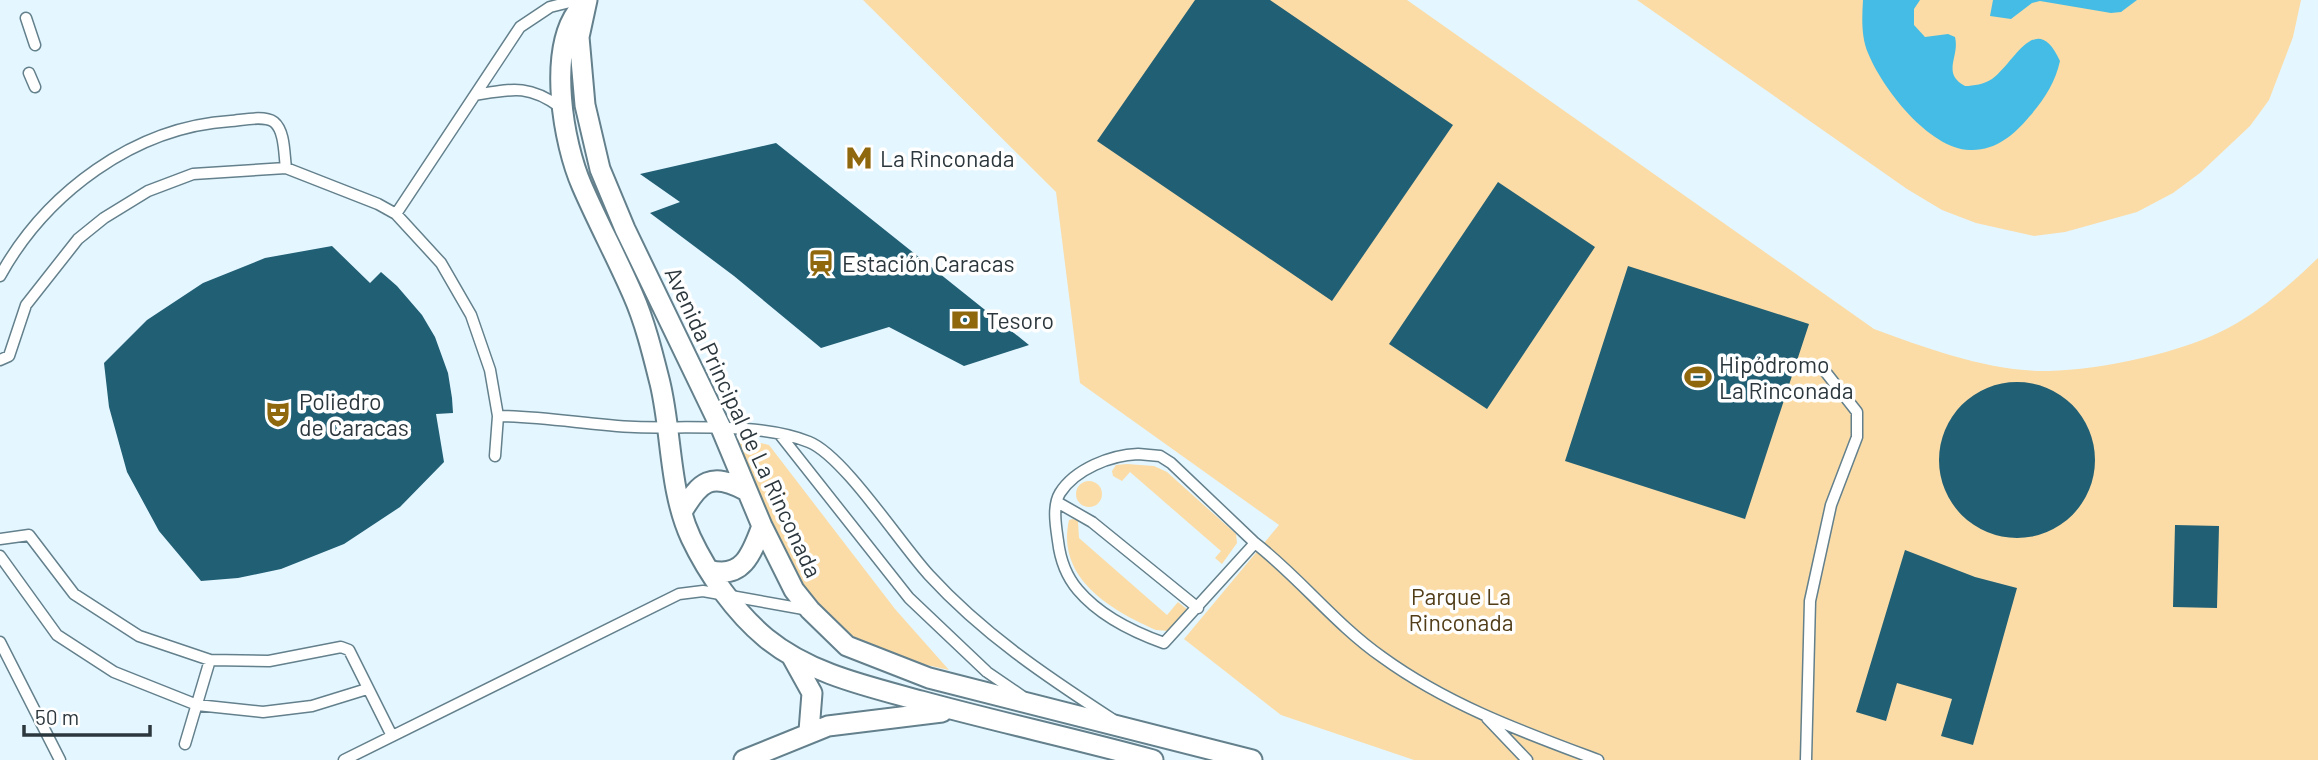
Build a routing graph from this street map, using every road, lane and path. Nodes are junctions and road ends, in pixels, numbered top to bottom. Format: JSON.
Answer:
{"nodes":[{"id":1,"x":578,"y":0,"type":"edge"},
{"id":2,"x":586,"y":0,"type":"edge"},
{"id":3,"x":26,"y":18,"type":"dead end"},
{"id":4,"x":35,"y":45,"type":"dead end"},
{"id":5,"x":29,"y":73,"type":"dead end"},
{"id":6,"x":35,"y":87,"type":"dead end"},
{"id":7,"x":475,"y":95,"type":"junction"},
{"id":8,"x":563,"y":109,"type":"junction"},
{"id":9,"x":286,"y":168,"type":"junction"},
{"id":10,"x":396,"y":214,"type":"junction"},
{"id":11,"x":0,"y":276,"type":"edge"},
{"id":12,"x":0,"y":360,"type":"edge"},
{"id":13,"x":1824,"y":370,"type":"dead end"},
{"id":14,"x":498,"y":416,"type":"junction"},
{"id":15,"x":667,"y":426,"type":"junction"},
{"id":16,"x":721,"y":428,"type":"junction"},
{"id":17,"x":780,"y":436,"type":"junction"},
{"id":18,"x":495,"y":456,"type":"dead end"},
{"id":19,"x":745,"y":490,"type":"junction"},
{"id":20,"x":1056,"y":502,"type":"junction"},
{"id":21,"x":682,"y":512,"type":"junction"},
{"id":22,"x":762,"y":526,"type":"junction"},
{"id":23,"x":0,"y":539,"type":"edge"},
{"id":24,"x":1255,"y":542,"type":"junction"},
{"id":25,"x":0,"y":556,"type":"edge"},
{"id":26,"x":709,"y":570,"type":"junction"},
{"id":27,"x":726,"y":594,"type":"junction"},
{"id":28,"x":1198,"y":608,"type":"junction"},
{"id":29,"x":810,"y":610,"type":"junction"},
{"id":30,"x":0,"y":642,"type":"edge"},
{"id":31,"x":791,"y":654,"type":"junction"},
{"id":32,"x":209,"y":660,"type":"junction"},
{"id":33,"x":367,"y":689,"type":"junction"},
{"id":34,"x":1034,"y":704,"type":"junction"},
{"id":35,"x":197,"y":705,"type":"junction"},
{"id":36,"x":957,"y":711,"type":"junction"},
{"id":37,"x":1487,"y":718,"type":"junction"},
{"id":38,"x":1128,"y":729,"type":"junction"},
{"id":39,"x":808,"y":731,"type":"junction"},
{"id":40,"x":392,"y":736,"type":"junction"},
{"id":41,"x":185,"y":744,"type":"dead end"},
{"id":42,"x":60,"y":760,"type":"edge"},
{"id":43,"x":344,"y":760,"type":"edge"},
{"id":44,"x":744,"y":760,"type":"edge"},
{"id":45,"x":1153,"y":760,"type":"edge"},
{"id":46,"x":1252,"y":760,"type":"edge"},
{"id":47,"x":1527,"y":760,"type":"edge"},
{"id":48,"x":1598,"y":760,"type":"edge"},
{"id":49,"x":1806,"y":760,"type":"edge"}],
"edges":[{"from":1,"to":7,"type":"lane"},
{"from":2,"to":8,"type":"street","name":"Avenida Principal de La Rinconada"},
{"from":2,"to":16,"type":"street","name":"Avenida Principal de La Rinconada"},
{"from":3,"to":4,"type":"lane"},
{"from":5,"to":6,"type":"lane"},
{"from":7,"to":8,"type":"lane"},
{"from":7,"to":10,"type":"lane"},
{"from":8,"to":15,"type":"street","name":"Avenida Principal de La Rinconada"},
{"from":9,"to":10,"type":"lane"},
{"from":9,"to":11,"type":"lane"},
{"from":9,"to":12,"type":"lane"},
{"from":10,"to":14,"type":"lane"},
{"from":13,"to":49,"type":"lane"},
{"from":14,"to":15,"type":"lane"},
{"from":14,"to":18,"type":"lane"},
{"from":15,"to":16,"type":"lane"},
{"from":15,"to":21,"type":"street","name":"Avenida Principal de La Rinconada"},
{"from":16,"to":17,"type":"lane"},
{"from":16,"to":19,"type":"street","name":"Avenida Principal de La Rinconada"},
{"from":17,"to":34,"type":"lane"},
{"from":17,"to":38,"type":"lane"},
{"from":19,"to":21,"type":"street"},
{"from":19,"to":22,"type":"street","name":"Avenida Principal de La Rinconada"},
{"from":20,"to":24,"type":"lane"},
{"from":20,"to":28,"type":"lane"},
{"from":20,"to":28,"type":"lane"},
{"from":21,"to":26,"type":"street","name":"Avenida Principal de La Rinconada"},
{"from":22,"to":26,"type":"street"},
{"from":22,"to":29,"type":"street","name":"Avenida Principal de La Rinconada"},
{"from":23,"to":32,"type":"lane"},
{"from":24,"to":28,"type":"lane"},
{"from":24,"to":37,"type":"lane"},
{"from":25,"to":35,"type":"lane"},
{"from":26,"to":27,"type":"street","name":"Avenida Principal de La Rinconada"},
{"from":27,"to":29,"type":"lane"},
{"from":27,"to":31,"type":"street","name":"Avenida Principal de La Rinconada"},
{"from":27,"to":40,"type":"lane"},
{"from":29,"to":34,"type":"street","name":"Avenida Principal de La Rinconada"},
{"from":30,"to":42,"type":"lane"},
{"from":31,"to":36,"type":"street","name":"Avenida Principal de La Rinconada"},
{"from":31,"to":39,"type":"street"},
{"from":32,"to":33,"type":"lane"},
{"from":32,"to":35,"type":"lane"},
{"from":33,"to":35,"type":"lane"},
{"from":33,"to":40,"type":"lane"},
{"from":34,"to":38,"type":"street","name":"Avenida Principal de La Rinconada"},
{"from":35,"to":41,"type":"lane"},
{"from":36,"to":39,"type":"street"},
{"from":36,"to":45,"type":"street","name":"Avenida Principal de La Rinconada"},
{"from":37,"to":47,"type":"lane"},
{"from":37,"to":48,"type":"lane"},
{"from":38,"to":46,"type":"street","name":"Avenida Principal de La Rinconada"},
{"from":39,"to":44,"type":"street"},
{"from":40,"to":43,"type":"lane"}]}
